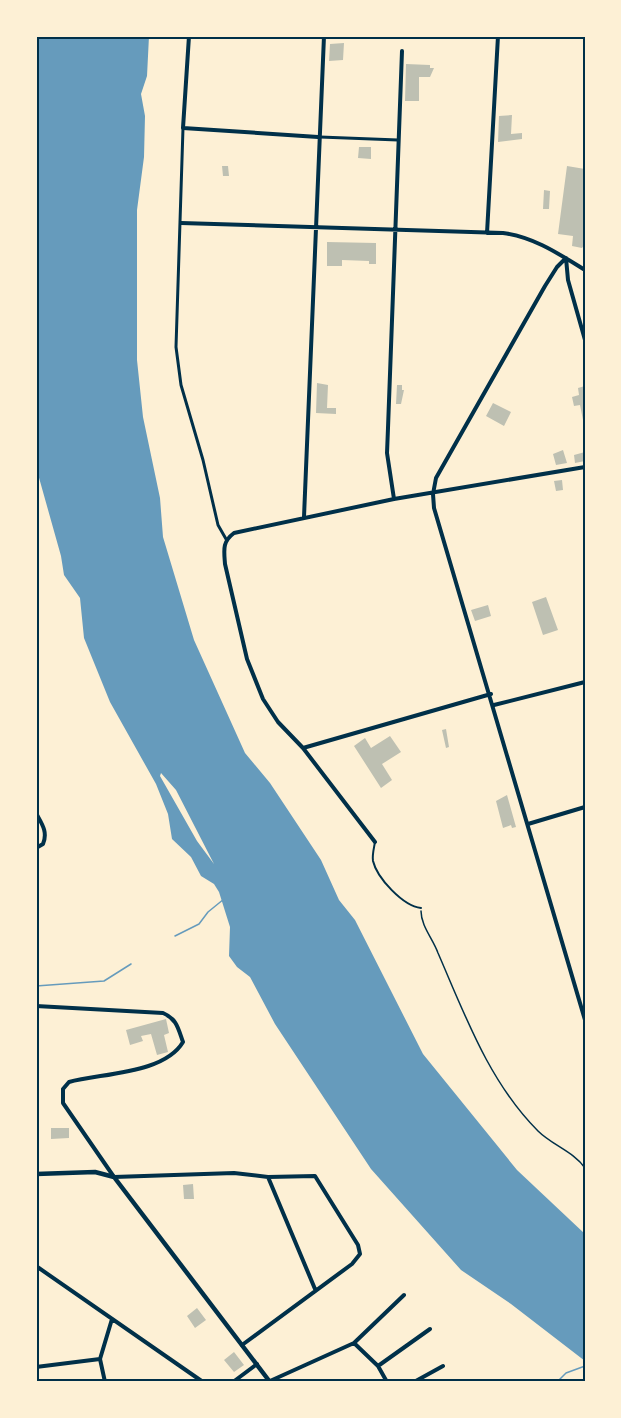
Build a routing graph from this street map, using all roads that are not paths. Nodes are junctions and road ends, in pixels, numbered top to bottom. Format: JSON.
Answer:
{"nodes":[{"id":1,"x":189,"y":36,"type":"edge"},
{"id":2,"x":324,"y":36,"type":"edge"},
{"id":3,"x":498,"y":36,"type":"edge"},
{"id":4,"x":402,"y":51,"type":"dead end"},
{"id":5,"x":183,"y":128,"type":"junction"},
{"id":6,"x":318,"y":136,"type":"junction"},
{"id":7,"x":398,"y":140,"type":"junction"},
{"id":8,"x":181,"y":223,"type":"junction"},
{"id":9,"x":315,"y":227,"type":"junction"},
{"id":10,"x":395,"y":230,"type":"junction"},
{"id":11,"x":487,"y":233,"type":"junction"},
{"id":12,"x":567,"y":258,"type":"junction"},
{"id":13,"x":585,"y":270,"type":"edge"},
{"id":14,"x":585,"y":340,"type":"edge"},
{"id":15,"x":585,"y":467,"type":"edge"},
{"id":16,"x":433,"y":494,"type":"junction"},
{"id":17,"x":394,"y":499,"type":"junction"},
{"id":18,"x":304,"y":517,"type":"junction"},
{"id":19,"x":226,"y":538,"type":"junction"},
{"id":20,"x":585,"y":682,"type":"edge"},
{"id":21,"x":491,"y":694,"type":"junction"},
{"id":22,"x":494,"y":705,"type":"junction"},
{"id":23,"x":303,"y":748,"type":"junction"},
{"id":24,"x":585,"y":807,"type":"edge"},
{"id":25,"x":36,"y":813,"type":"edge"},
{"id":26,"x":528,"y":824,"type":"junction"},
{"id":27,"x":375,"y":842,"type":"joint"},
{"id":28,"x":36,"y":848,"type":"edge"},
{"id":29,"x":421,"y":908,"type":"road end"},
{"id":30,"x":36,"y":1006,"type":"edge"},
{"id":31,"x":585,"y":1020,"type":"edge"},
{"id":32,"x":36,"y":1174,"type":"edge"},
{"id":33,"x":114,"y":1177,"type":"junction"},
{"id":34,"x":268,"y":1177,"type":"junction"},
{"id":35,"x":36,"y":1266,"type":"edge"},
{"id":36,"x":315,"y":1289,"type":"junction"},
{"id":37,"x":404,"y":1295,"type":"dead end"},
{"id":38,"x":112,"y":1319,"type":"junction"},
{"id":39,"x":430,"y":1329,"type":"dead end"},
{"id":40,"x":354,"y":1342,"type":"junction"},
{"id":41,"x":242,"y":1345,"type":"junction"},
{"id":42,"x":100,"y":1359,"type":"junction"},
{"id":43,"x":257,"y":1365,"type":"junction"},
{"id":44,"x":378,"y":1366,"type":"junction"},
{"id":45,"x":443,"y":1366,"type":"dead end"},
{"id":46,"x":36,"y":1367,"type":"edge"},
{"id":47,"x":105,"y":1382,"type":"edge"},
{"id":48,"x":203,"y":1382,"type":"edge"},
{"id":49,"x":233,"y":1382,"type":"edge"},
{"id":50,"x":270,"y":1382,"type":"edge"},
{"id":51,"x":387,"y":1382,"type":"edge"},
{"id":52,"x":414,"y":1382,"type":"edge"}],
"edges":[{"from":1,"to":5,"type":"street"},
{"from":2,"to":6,"type":"street"},
{"from":3,"to":11,"type":"street"},
{"from":4,"to":7,"type":"street"},
{"from":5,"to":6,"type":"street"},
{"from":5,"to":8,"type":"street"},
{"from":6,"to":7,"type":"street"},
{"from":6,"to":9,"type":"street"},
{"from":7,"to":10,"type":"street"},
{"from":8,"to":9,"type":"street"},
{"from":8,"to":19,"type":"street"},
{"from":9,"to":10,"type":"street"},
{"from":9,"to":18,"type":"street"},
{"from":10,"to":11,"type":"street"},
{"from":10,"to":17,"type":"street"},
{"from":11,"to":12,"type":"street"},
{"from":12,"to":13,"type":"street"},
{"from":12,"to":14,"type":"street"},
{"from":12,"to":16,"type":"street"},
{"from":15,"to":16,"type":"street"},
{"from":16,"to":17,"type":"street"},
{"from":16,"to":21,"type":"street"},
{"from":17,"to":18,"type":"street"},
{"from":18,"to":19,"type":"street"},
{"from":19,"to":23,"type":"street"},
{"from":20,"to":22,"type":"street"},
{"from":21,"to":22,"type":"street"},
{"from":21,"to":23,"type":"street"},
{"from":22,"to":26,"type":"street"},
{"from":23,"to":27,"type":"street"},
{"from":24,"to":26,"type":"street"},
{"from":25,"to":28,"type":"street"},
{"from":26,"to":31,"type":"street"},
{"from":27,"to":29,"type":"lane"},
{"from":30,"to":33,"type":"street"},
{"from":32,"to":33,"type":"street"},
{"from":33,"to":34,"type":"street"},
{"from":33,"to":41,"type":"street"},
{"from":34,"to":36,"type":"street"},
{"from":34,"to":36,"type":"street"},
{"from":35,"to":38,"type":"street"},
{"from":36,"to":41,"type":"street"},
{"from":37,"to":40,"type":"street"},
{"from":38,"to":42,"type":"street"},
{"from":38,"to":48,"type":"street"},
{"from":39,"to":44,"type":"street"},
{"from":40,"to":44,"type":"street"},
{"from":40,"to":50,"type":"street"},
{"from":41,"to":43,"type":"street"},
{"from":42,"to":46,"type":"street"},
{"from":42,"to":47,"type":"street"},
{"from":43,"to":49,"type":"street"},
{"from":43,"to":50,"type":"street"},
{"from":44,"to":51,"type":"street"},
{"from":45,"to":52,"type":"street"}]}
